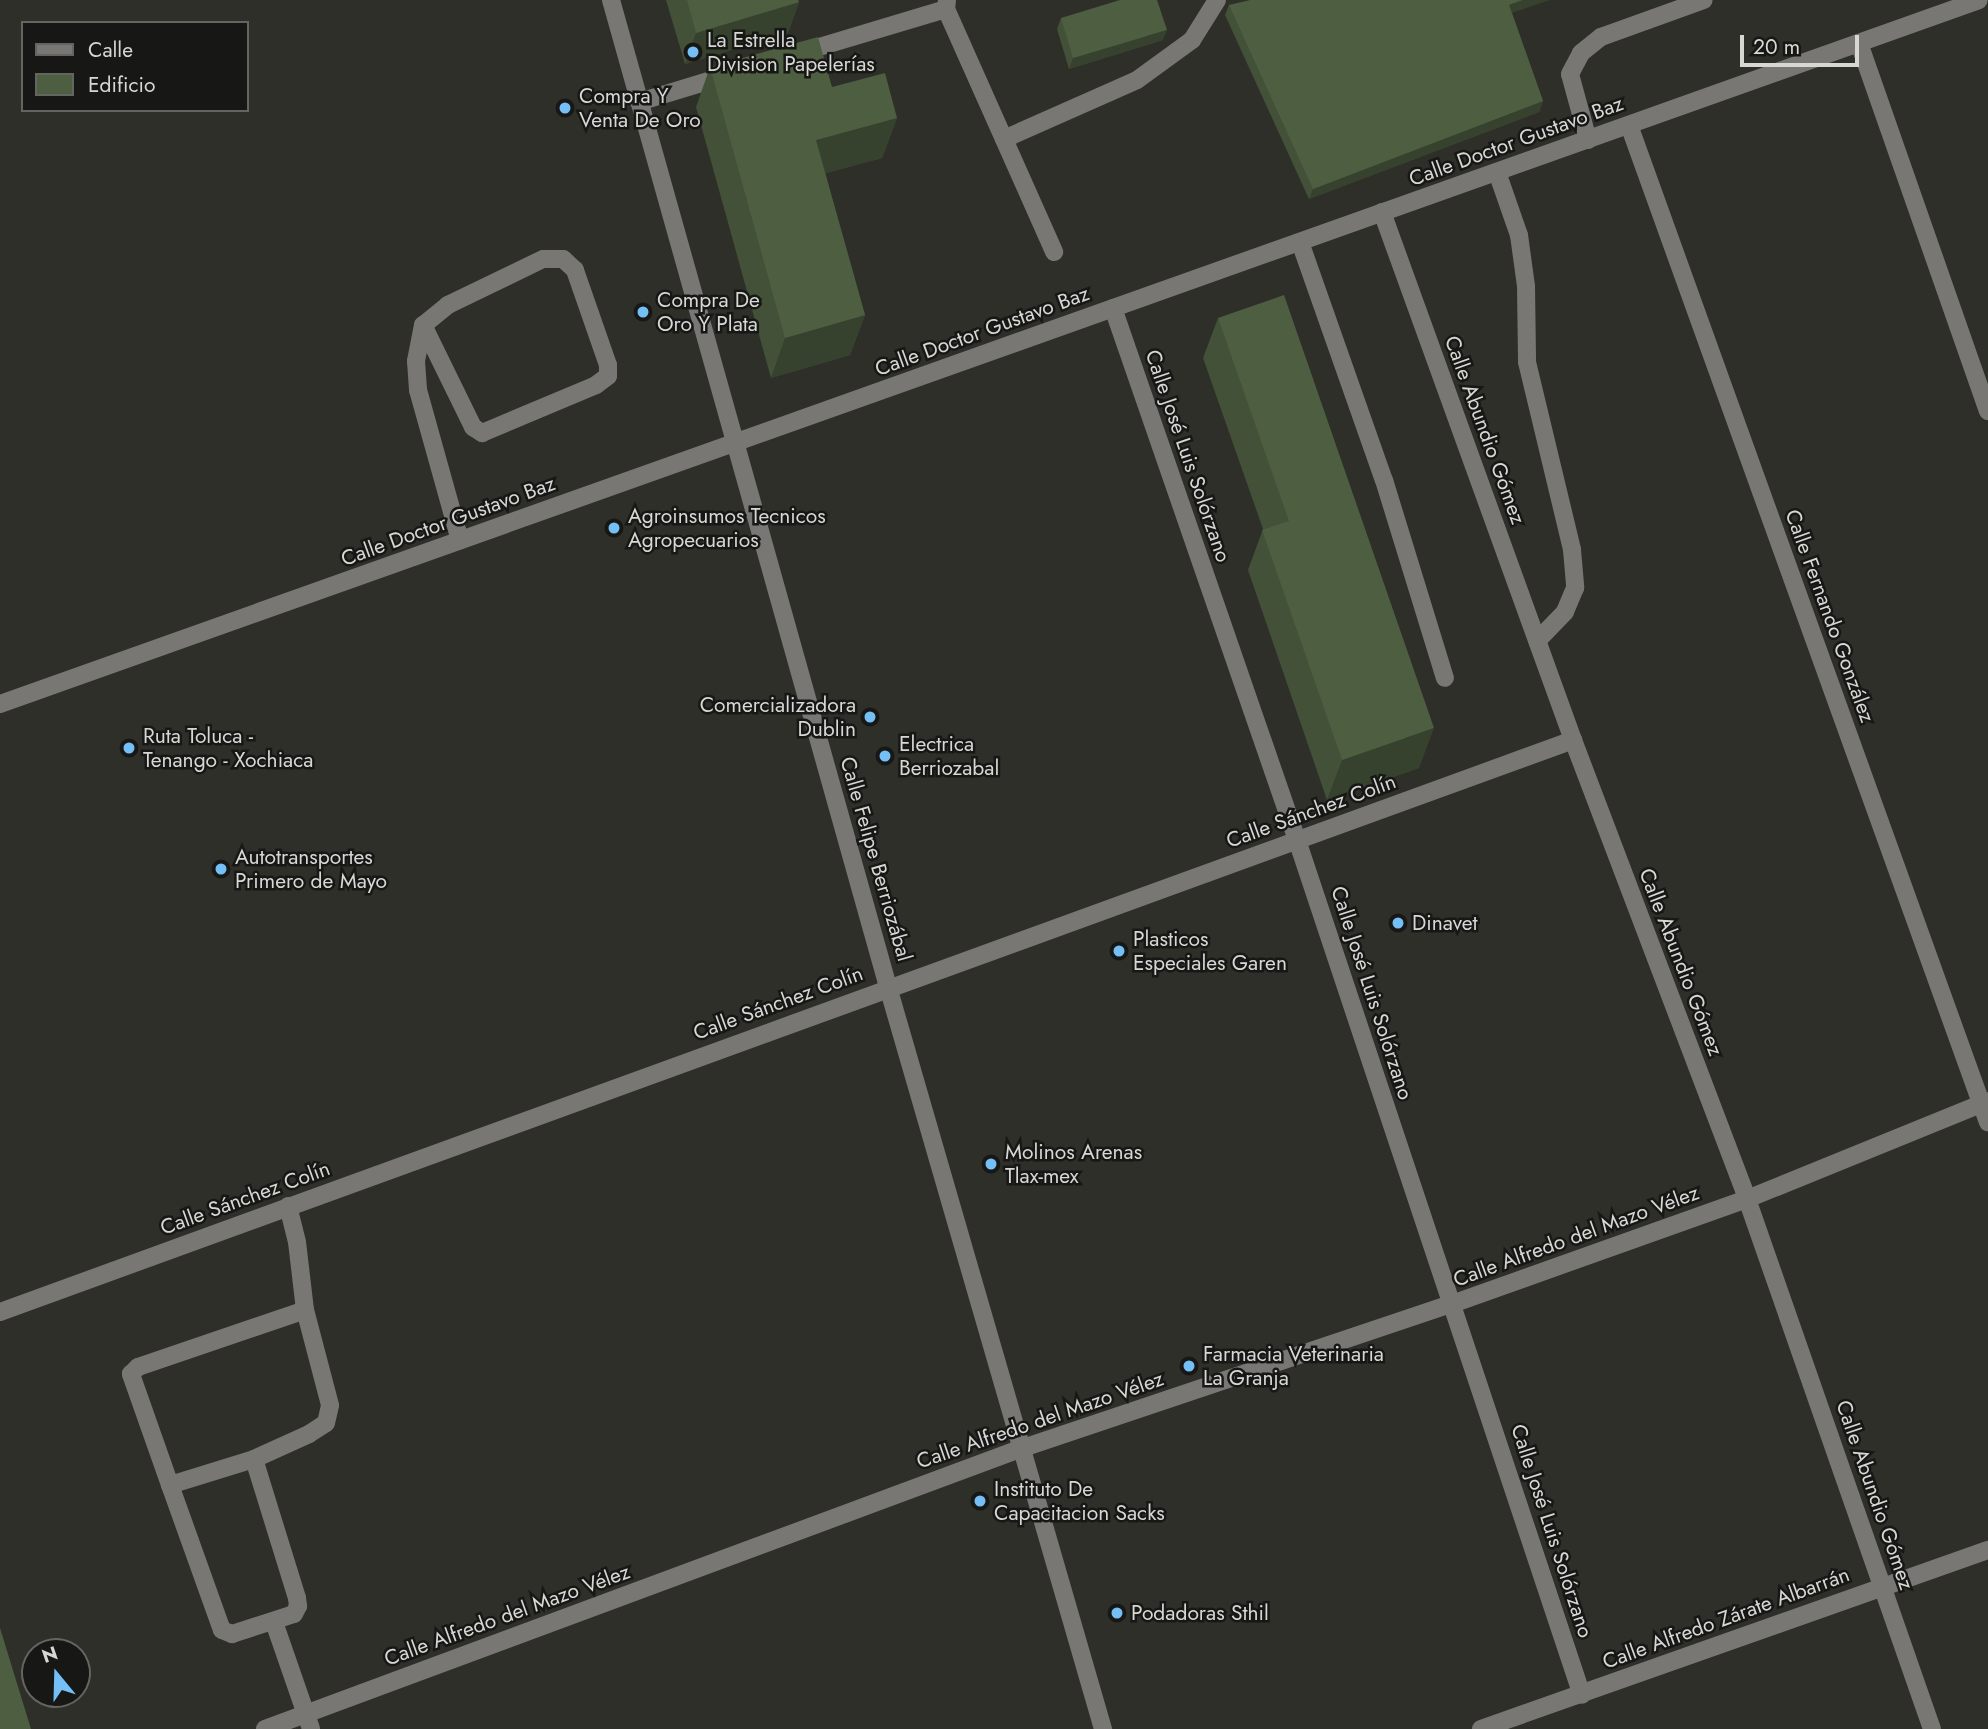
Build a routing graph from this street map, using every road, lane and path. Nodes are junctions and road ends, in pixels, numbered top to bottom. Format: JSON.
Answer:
{"nodes":[{"id":1,"x":611,"y":0,"type":"edge"},
{"id":2,"x":1217,"y":0,"type":"edge"},
{"id":3,"x":1704,"y":0,"type":"edge"},
{"id":4,"x":1979,"y":0,"type":"edge"},
{"id":5,"x":946,"y":4,"type":"edge"},
{"id":6,"x":1858,"y":43,"type":"junction"},
{"id":7,"x":786,"y":57,"type":"edge"},
{"id":8,"x":746,"y":69,"type":"edge"},
{"id":9,"x":639,"y":102,"type":"junction"},
{"id":10,"x":1629,"y":125,"type":"junction"},
{"id":11,"x":1004,"y":139,"type":"junction"},
{"id":12,"x":1588,"y":140,"type":"junction"},
{"id":13,"x":1497,"y":172,"type":"junction"},
{"id":14,"x":1382,"y":212,"type":"junction"},
{"id":15,"x":1300,"y":242,"type":"junction"},
{"id":16,"x":1054,"y":252,"type":"dead end"},
{"id":17,"x":1113,"y":308,"type":"junction"},
{"id":18,"x":423,"y":326,"type":"junction"},
{"id":19,"x":1988,"y":411,"type":"edge"},
{"id":20,"x":735,"y":443,"type":"junction"},
{"id":21,"x":460,"y":540,"type":"junction"},
{"id":22,"x":1537,"y":641,"type":"junction"},
{"id":23,"x":1445,"y":678,"type":"dead end"},
{"id":24,"x":0,"y":704,"type":"edge"},
{"id":25,"x":1573,"y":740,"type":"junction"},
{"id":26,"x":1297,"y":840,"type":"junction"},
{"id":27,"x":888,"y":987,"type":"junction"},
{"id":28,"x":1985,"y":1102,"type":"edge"},
{"id":29,"x":1988,"y":1122,"type":"edge"},
{"id":30,"x":1747,"y":1199,"type":"junction"},
{"id":31,"x":288,"y":1206,"type":"junction"},
{"id":32,"x":1452,"y":1304,"type":"junction"},
{"id":33,"x":304,"y":1310,"type":"junction"},
{"id":34,"x":0,"y":1312,"type":"edge"},
{"id":35,"x":1020,"y":1449,"type":"junction"},
{"id":36,"x":254,"y":1459,"type":"junction"},
{"id":37,"x":170,"y":1485,"type":"junction"},
{"id":38,"x":1988,"y":1550,"type":"edge"},
{"id":39,"x":1883,"y":1586,"type":"junction"},
{"id":40,"x":274,"y":1622,"type":"junction"},
{"id":41,"x":1582,"y":1695,"type":"junction"},
{"id":42,"x":308,"y":1721,"type":"edge"},
{"id":43,"x":265,"y":1729,"type":"edge"},
{"id":44,"x":1102,"y":1729,"type":"edge"},
{"id":45,"x":1481,"y":1729,"type":"edge"},
{"id":46,"x":1932,"y":1729,"type":"edge"}],
"edges":[{"from":1,"to":9,"type":"street","name":"Calle Felipe Berriozábal"},
{"from":2,"to":11,"type":"street"},
{"from":3,"to":12,"type":"street"},
{"from":4,"to":6,"type":"street","name":"Calle Doctor Gustavo Baz"},
{"from":5,"to":7,"type":"street"},
{"from":5,"to":11,"type":"street"},
{"from":6,"to":10,"type":"street","name":"Calle Doctor Gustavo Baz"},
{"from":6,"to":19,"type":"street"},
{"from":8,"to":9,"type":"street"},
{"from":9,"to":20,"type":"street","name":"Calle Felipe Berriozábal"},
{"from":10,"to":12,"type":"street","name":"Calle Doctor Gustavo Baz"},
{"from":10,"to":28,"type":"street","name":"Calle Fernando González"},
{"from":11,"to":16,"type":"street"},
{"from":12,"to":13,"type":"street","name":"Calle Doctor Gustavo Baz"},
{"from":13,"to":14,"type":"street","name":"Calle Doctor Gustavo Baz"},
{"from":13,"to":22,"type":"street"},
{"from":14,"to":15,"type":"street","name":"Calle Doctor Gustavo Baz"},
{"from":14,"to":22,"type":"street","name":"Calle Abundio Gómez"},
{"from":15,"to":17,"type":"street","name":"Calle Doctor Gustavo Baz"},
{"from":15,"to":23,"type":"street"},
{"from":17,"to":20,"type":"street","name":"Calle Doctor Gustavo Baz"},
{"from":17,"to":26,"type":"street","name":"Calle José Luis Solórzano"},
{"from":18,"to":18,"type":"street"},
{"from":18,"to":21,"type":"street"},
{"from":20,"to":21,"type":"street","name":"Calle Doctor Gustavo Baz"},
{"from":20,"to":27,"type":"street","name":"Calle Felipe Berriozábal"},
{"from":21,"to":24,"type":"street","name":"Calle Doctor Gustavo Baz"},
{"from":22,"to":25,"type":"street","name":"Calle Abundio Gómez"},
{"from":25,"to":26,"type":"street","name":"Calle Sánchez Colín"},
{"from":25,"to":30,"type":"street","name":"Calle Abundio Gómez"},
{"from":26,"to":27,"type":"street","name":"Calle Sánchez Colín"},
{"from":26,"to":32,"type":"street","name":"Calle José Luis Solórzano"},
{"from":27,"to":31,"type":"street","name":"Calle Sánchez Colín"},
{"from":27,"to":35,"type":"street","name":"Calle Felipe Berriozábal"},
{"from":28,"to":29,"type":"street","name":"Calle Fernando González"},
{"from":28,"to":30,"type":"street","name":"Calle Alfredo del Mazo Vélez"},
{"from":30,"to":32,"type":"street","name":"Calle Alfredo del Mazo Vélez"},
{"from":30,"to":39,"type":"street","name":"Calle Abundio Gómez"},
{"from":31,"to":33,"type":"street"},
{"from":31,"to":34,"type":"street","name":"Calle Sánchez Colín"},
{"from":32,"to":35,"type":"street","name":"Calle Alfredo del Mazo Vélez"},
{"from":32,"to":41,"type":"street","name":"Calle José Luis Solórzano"},
{"from":33,"to":36,"type":"street"},
{"from":33,"to":37,"type":"street"},
{"from":35,"to":42,"type":"street","name":"Calle Alfredo del Mazo Vélez"},
{"from":35,"to":44,"type":"street","name":"Calle Felipe Berriozábal"},
{"from":36,"to":37,"type":"street"},
{"from":36,"to":40,"type":"street"},
{"from":37,"to":40,"type":"street"},
{"from":38,"to":39,"type":"street","name":"Calle Alfredo Zárate Albarrán"},
{"from":39,"to":41,"type":"street","name":"Calle Alfredo Zárate Albarrán"},
{"from":39,"to":46,"type":"street","name":"Calle Abundio Gómez"},
{"from":40,"to":42,"type":"street"},
{"from":41,"to":45,"type":"street","name":"Calle Alfredo Zárate Albarrán"},
{"from":42,"to":43,"type":"street","name":"Calle Alfredo del Mazo Vélez"}]}
